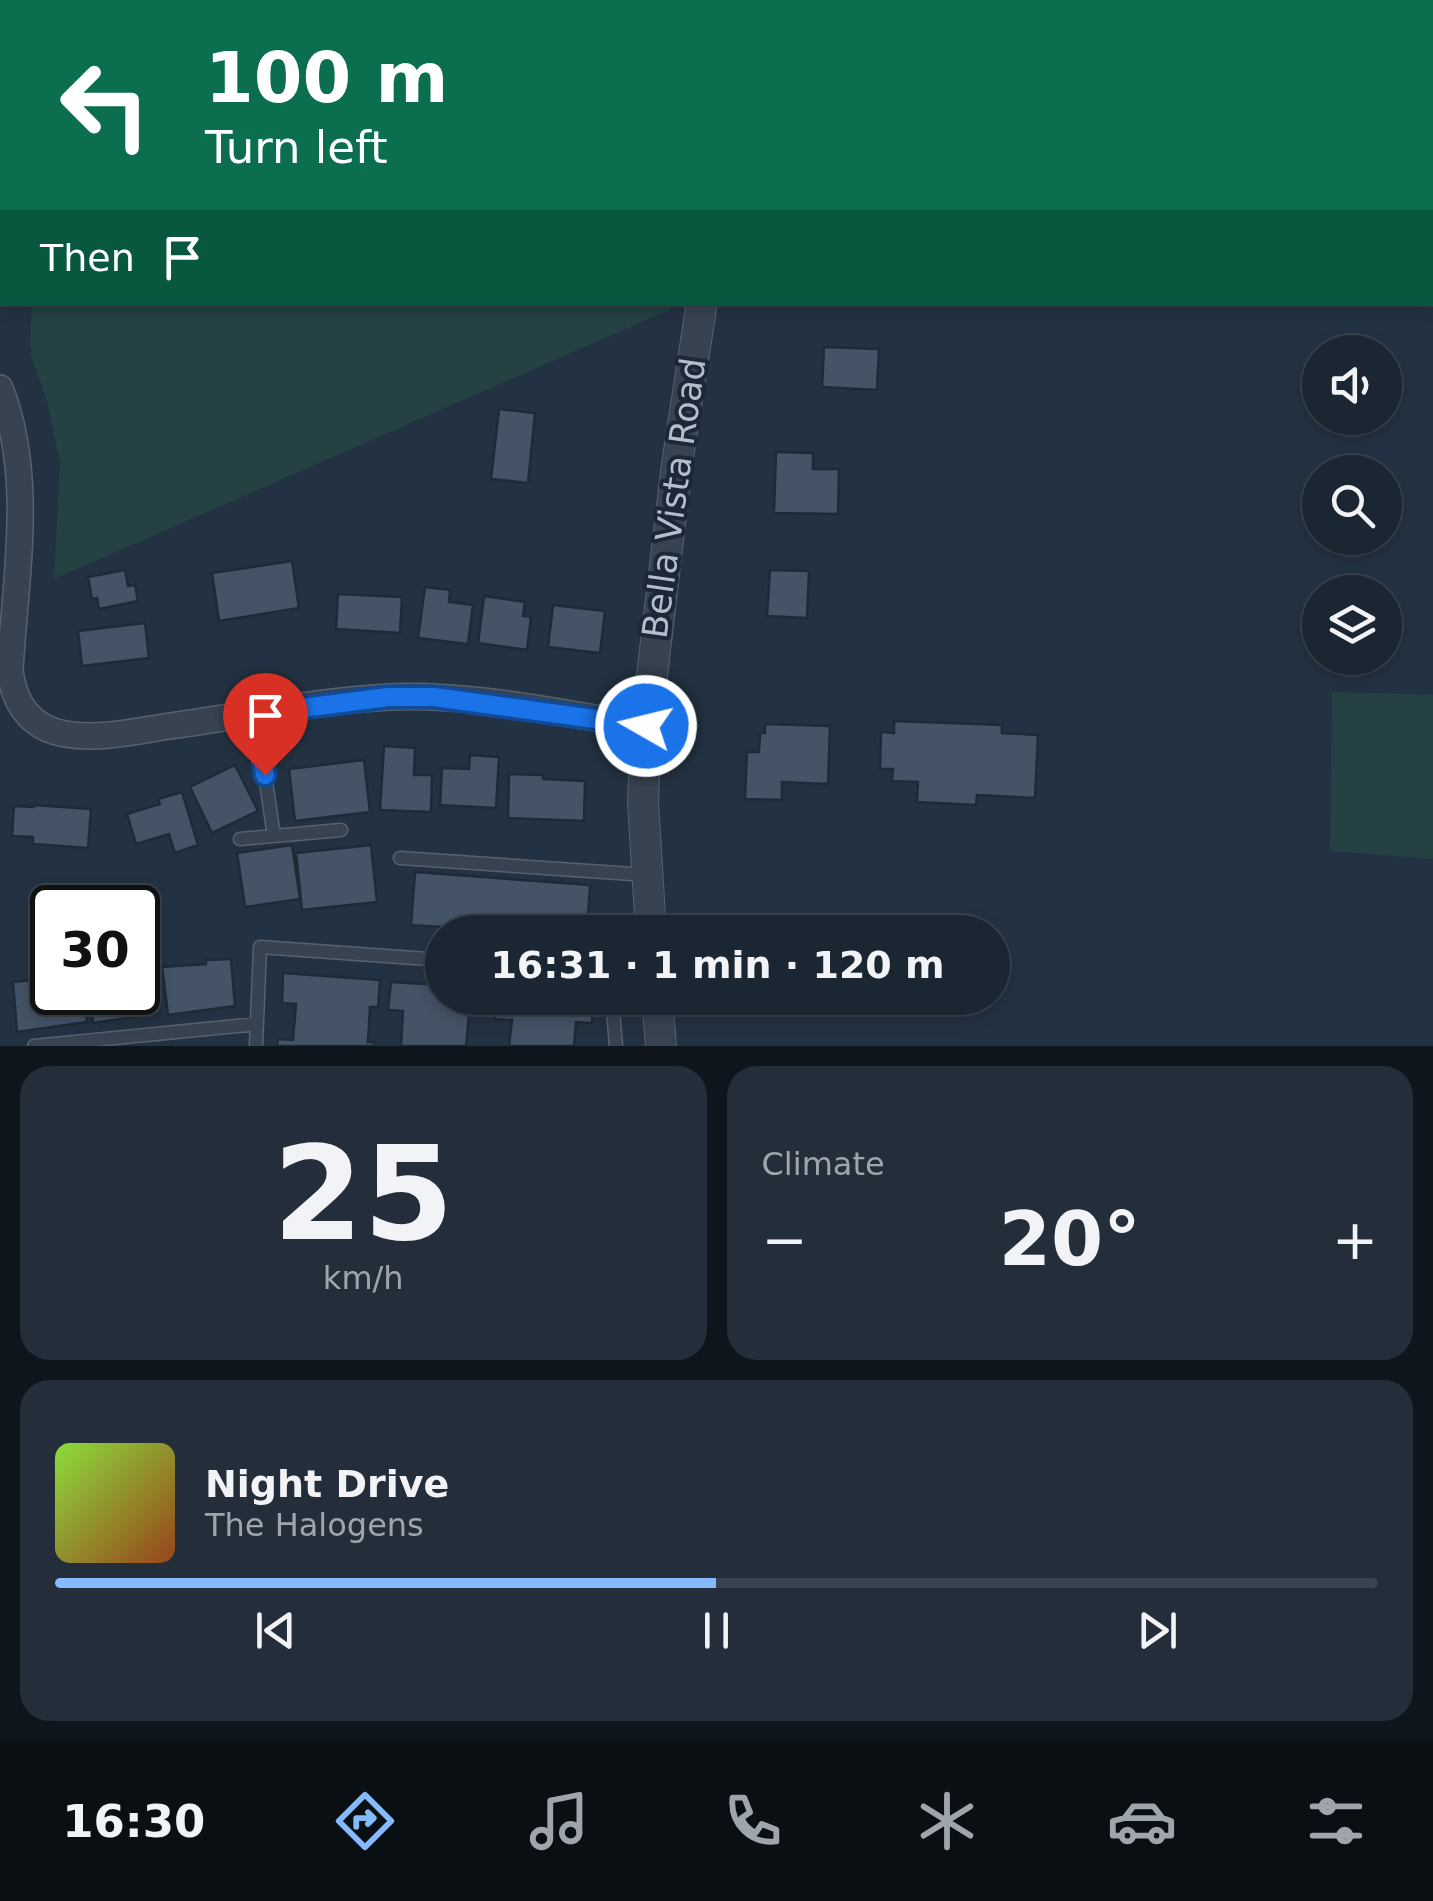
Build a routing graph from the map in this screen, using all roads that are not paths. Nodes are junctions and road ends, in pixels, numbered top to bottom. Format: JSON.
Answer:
{"nodes":[{"id":1,"x":702,"y":305,"type":"edge"},
{"id":2,"x":0,"y":388,"type":"edge"},
{"id":3,"x":256,"y":714,"type":"junction"},
{"id":4,"x":646,"y":726,"type":"junction"},
{"id":5,"x":342,"y":830,"type":"dead end"},
{"id":6,"x":274,"y":836,"type":"junction"},
{"id":7,"x":240,"y":838,"type":"dead end"},
{"id":8,"x":400,"y":858,"type":"dead end"},
{"id":9,"x":646,"y":876,"type":"junction"},
{"id":10,"x":649,"y":915,"type":"edge"},
{"id":11,"x":425,"y":959,"type":"edge"},
{"id":12,"x":613,"y":1015,"type":"edge"},
{"id":13,"x":658,"y":1015,"type":"edge"},
{"id":14,"x":257,"y":1024,"type":"junction"},
{"id":15,"x":34,"y":1046,"type":"edge"},
{"id":16,"x":256,"y":1046,"type":"edge"},
{"id":17,"x":616,"y":1046,"type":"edge"},
{"id":18,"x":661,"y":1046,"type":"edge"}],
"edges":[{"from":1,"to":4,"type":"street","name":"Bella Vista Road"},
{"from":2,"to":3,"type":"street"},
{"from":3,"to":4,"type":"street"},
{"from":3,"to":6,"type":"lane"},
{"from":4,"to":9,"type":"street","name":"Bella Vista Road"},
{"from":5,"to":6,"type":"lane"},
{"from":6,"to":7,"type":"lane"},
{"from":8,"to":9,"type":"lane"},
{"from":9,"to":10,"type":"street","name":"Bella Vista Road"},
{"from":11,"to":14,"type":"lane"},
{"from":12,"to":17,"type":"lane"},
{"from":13,"to":18,"type":"street"},
{"from":14,"to":15,"type":"lane"},
{"from":14,"to":16,"type":"lane"}]}
